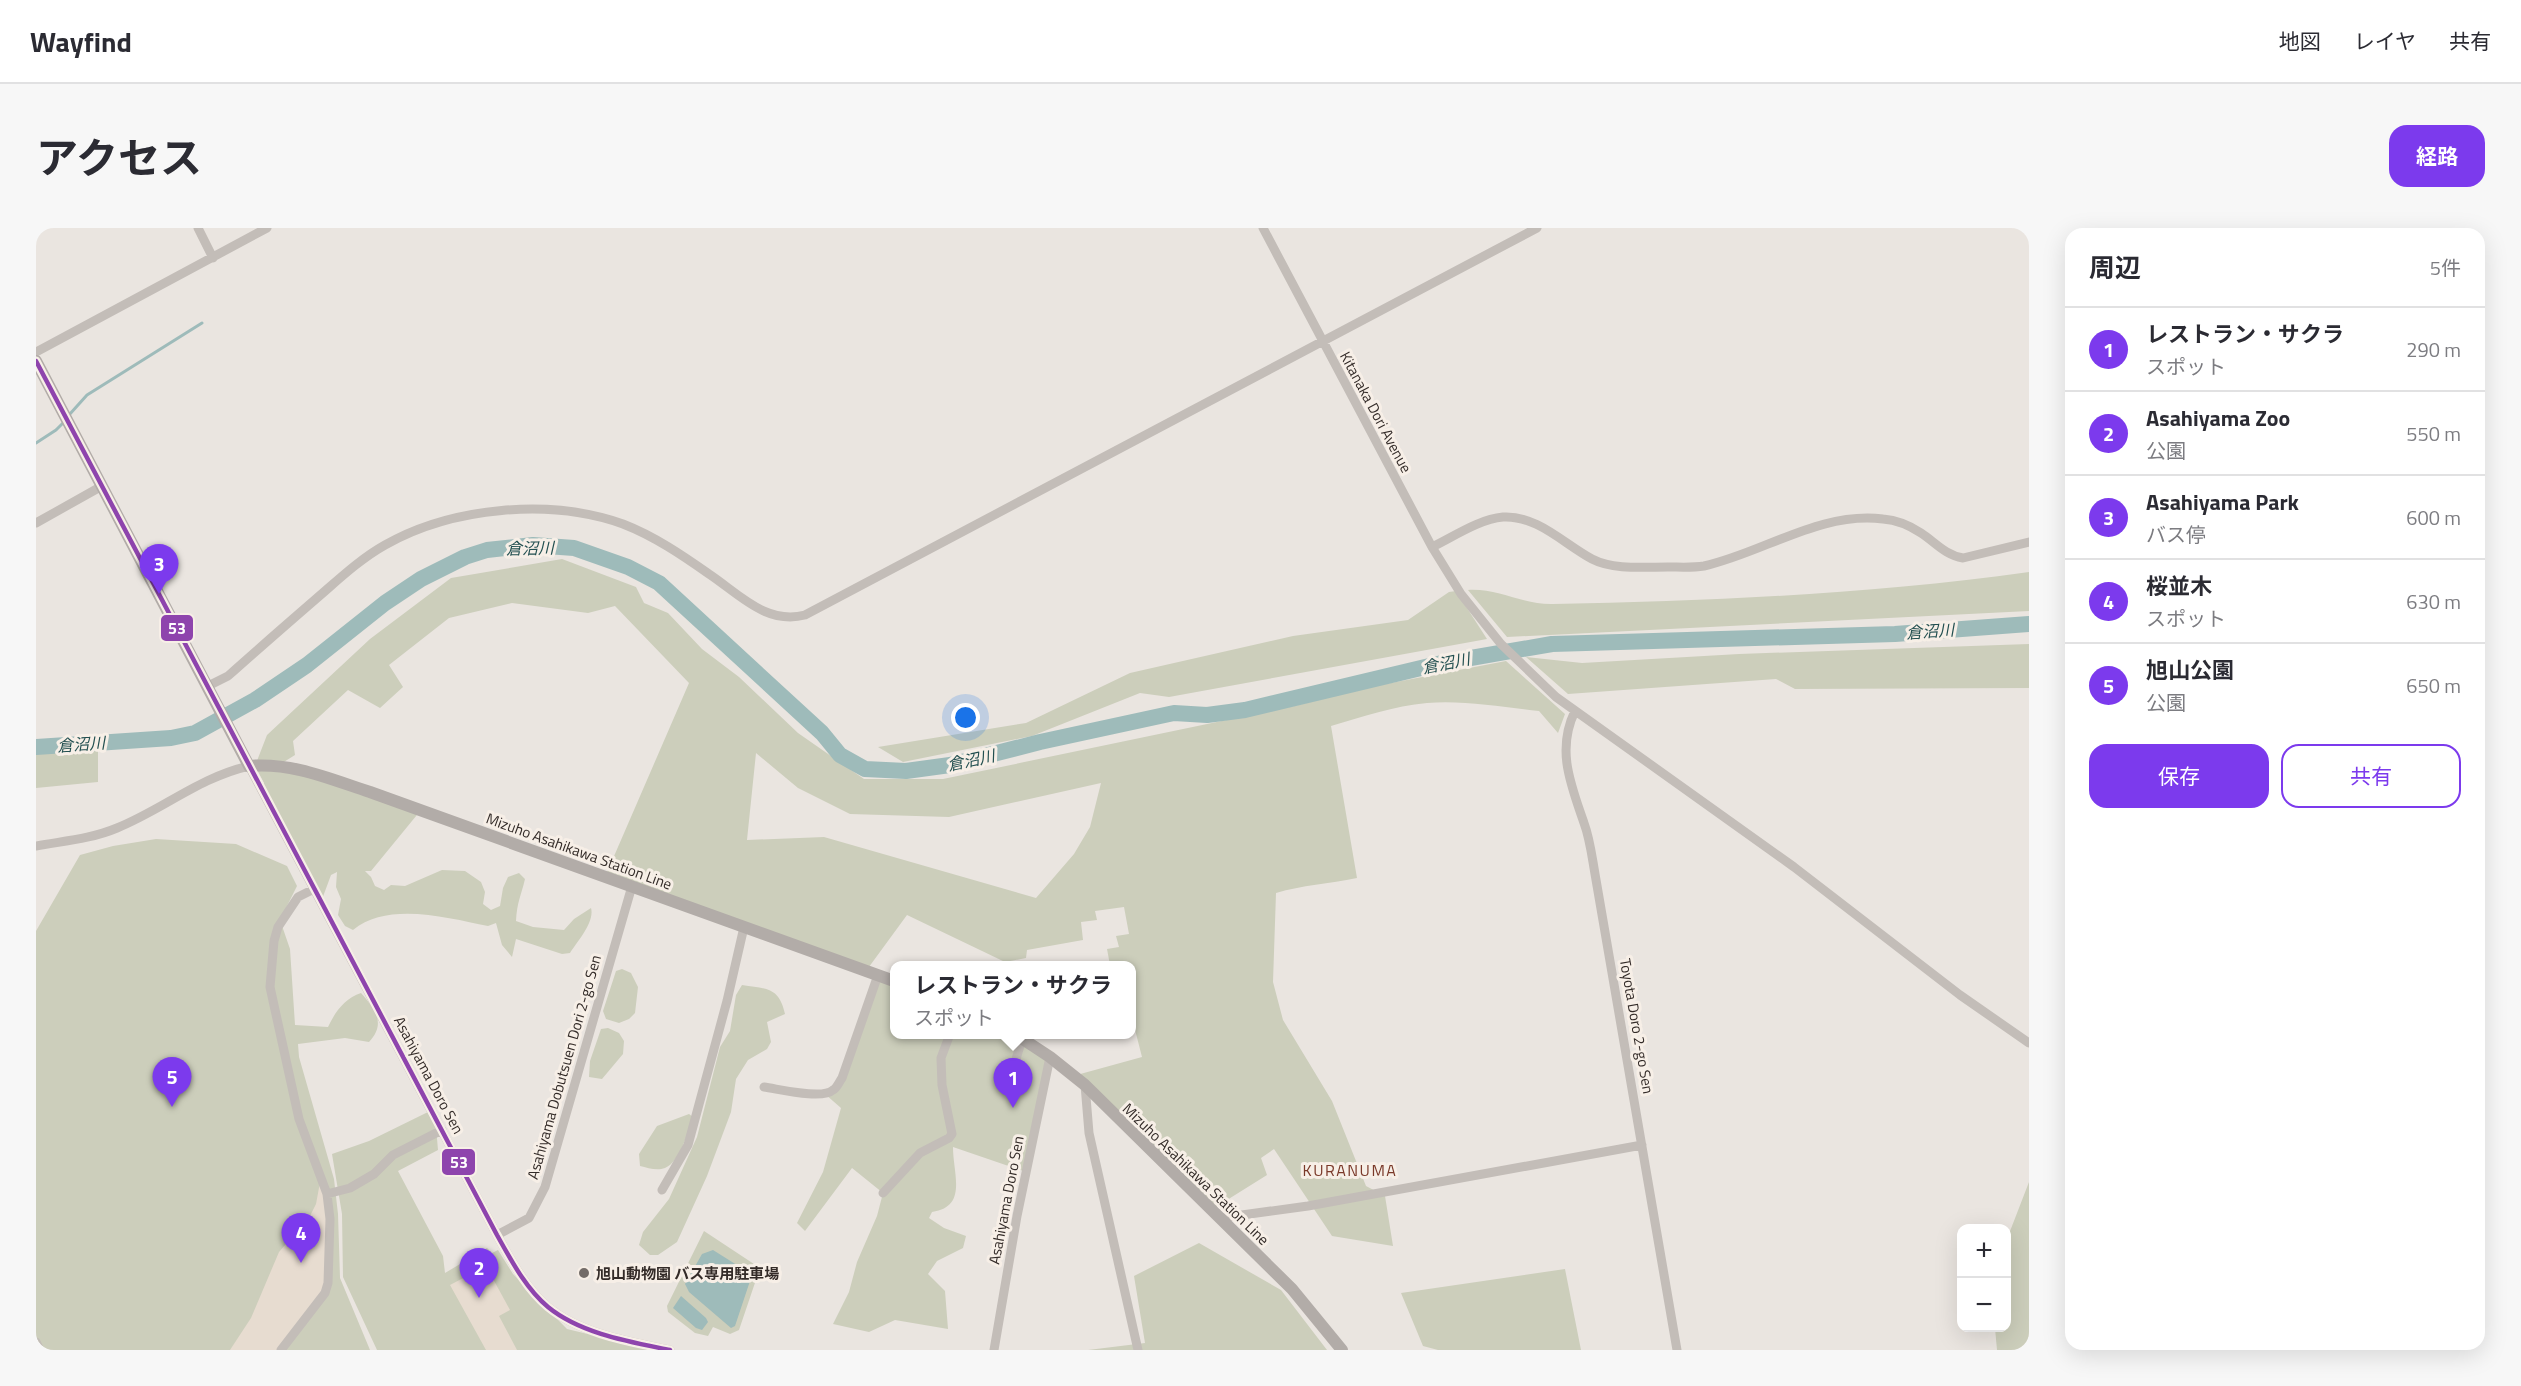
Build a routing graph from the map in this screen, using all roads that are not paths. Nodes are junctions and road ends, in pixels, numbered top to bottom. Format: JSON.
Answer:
{"nodes":[{"id":1,"x":198,"y":228,"type":"edge"},
{"id":2,"x":267,"y":228,"type":"edge"},
{"id":3,"x":1263,"y":228,"type":"edge"},
{"id":4,"x":1537,"y":228,"type":"edge"},
{"id":5,"x":213,"y":258,"type":"junction"},
{"id":6,"x":1322,"y":341,"type":"junction"},
{"id":7,"x":36,"y":352,"type":"edge"},
{"id":8,"x":36,"y":361,"type":"edge"},
{"id":9,"x":102,"y":486,"type":"junction"},
{"id":10,"x":36,"y":523,"type":"edge"},
{"id":11,"x":2029,"y":542,"type":"edge"},
{"id":12,"x":1432,"y":547,"type":"junction"},
{"id":13,"x":208,"y":687,"type":"junction"},
{"id":14,"x":1575,"y":711,"type":"junction"},
{"id":15,"x":249,"y":766,"type":"junction"},
{"id":16,"x":36,"y":846,"type":"edge"},
{"id":17,"x":632,"y":886,"type":"junction"},
{"id":18,"x":314,"y":889,"type":"junction"},
{"id":19,"x":744,"y":927,"type":"junction"},
{"id":20,"x":878,"y":975,"type":"junction"},
{"id":21,"x":890,"y":980,"type":"edge"},
{"id":22,"x":948,"y":1039,"type":"edge"},
{"id":23,"x":1019,"y":1039,"type":"edge"},
{"id":24,"x":1022,"y":1039,"type":"edge"},
{"id":25,"x":2029,"y":1042,"type":"edge"},
{"id":26,"x":1050,"y":1057,"type":"junction"},
{"id":27,"x":1085,"y":1086,"type":"junction"},
{"id":28,"x":764,"y":1087,"type":"dead end"},
{"id":29,"x":1012,"y":1090,"type":"dead end"},
{"id":30,"x":442,"y":1130,"type":"junction"},
{"id":31,"x":1642,"y":1145,"type":"junction"},
{"id":32,"x":662,"y":1190,"type":"dead end"},
{"id":33,"x":883,"y":1193,"type":"dead end"},
{"id":34,"x":327,"y":1194,"type":"junction"},
{"id":35,"x":1220,"y":1218,"type":"junction"},
{"id":36,"x":497,"y":1236,"type":"junction"},
{"id":37,"x":36,"y":1342,"type":"edge"},
{"id":38,"x":40,"y":1350,"type":"edge"},
{"id":39,"x":281,"y":1350,"type":"edge"},
{"id":40,"x":670,"y":1350,"type":"edge"},
{"id":41,"x":994,"y":1350,"type":"edge"},
{"id":42,"x":1138,"y":1350,"type":"edge"},
{"id":43,"x":1342,"y":1350,"type":"edge"},
{"id":44,"x":1677,"y":1350,"type":"edge"}],
"edges":[{"from":1,"to":5,"type":"street"},
{"from":2,"to":5,"type":"street"},
{"from":3,"to":6,"type":"street","name":"Kitanaka Dori Avenue"},
{"from":4,"to":6,"type":"street"},
{"from":5,"to":7,"type":"street"},
{"from":6,"to":12,"type":"street","name":"Kitanaka Dori Avenue"},
{"from":6,"to":13,"type":"street"},
{"from":8,"to":9,"type":"main road"},
{"from":9,"to":10,"type":"street"},
{"from":9,"to":13,"type":"main road"},
{"from":11,"to":12,"type":"street"},
{"from":12,"to":14,"type":"street","name":"Kitanaka Dori Avenue"},
{"from":13,"to":15,"type":"main road"},
{"from":14,"to":25,"type":"street","name":"Kitanaka Dori Avenue"},
{"from":14,"to":31,"type":"street","name":"Toyota Doro 2-go Sen"},
{"from":15,"to":16,"type":"street"},
{"from":15,"to":17,"type":"main road","name":"Mizuho Asahikawa Station Line"},
{"from":15,"to":18,"type":"street","name":"Asahiyama Doro Sen"},
{"from":17,"to":19,"type":"main road","name":"Mizuho Asahikawa Station Line"},
{"from":17,"to":36,"type":"street","name":"Asahiyama Dobutsuen Dori 2-go Sen"},
{"from":18,"to":30,"type":"street","name":"Asahiyama Doro Sen"},
{"from":18,"to":34,"type":"street"},
{"from":19,"to":20,"type":"main road","name":"Mizuho Asahikawa Station Line"},
{"from":19,"to":32,"type":"street"},
{"from":20,"to":21,"type":"main road","name":"Mizuho Asahikawa Station Line"},
{"from":20,"to":28,"type":"street"},
{"from":22,"to":33,"type":"street"},
{"from":23,"to":29,"type":"street"},
{"from":24,"to":26,"type":"main road","name":"Mizuho Asahikawa Station Line"},
{"from":26,"to":27,"type":"main road","name":"Mizuho Asahikawa Station Line"},
{"from":26,"to":41,"type":"street","name":"Asahiyama Doro Sen"},
{"from":27,"to":35,"type":"main road","name":"Mizuho Asahikawa Station Line"},
{"from":27,"to":42,"type":"street"},
{"from":30,"to":34,"type":"street"},
{"from":30,"to":36,"type":"street","name":"Asahiyama Doro Sen"},
{"from":31,"to":35,"type":"street"},
{"from":31,"to":44,"type":"street","name":"Toyota Doro 2-go Sen"},
{"from":34,"to":39,"type":"street"},
{"from":35,"to":43,"type":"main road","name":"Mizuho Asahikawa Station Line"},
{"from":36,"to":40,"type":"street","name":"Asahiyama Doro Sen"},
{"from":37,"to":38,"type":"street"}]}
